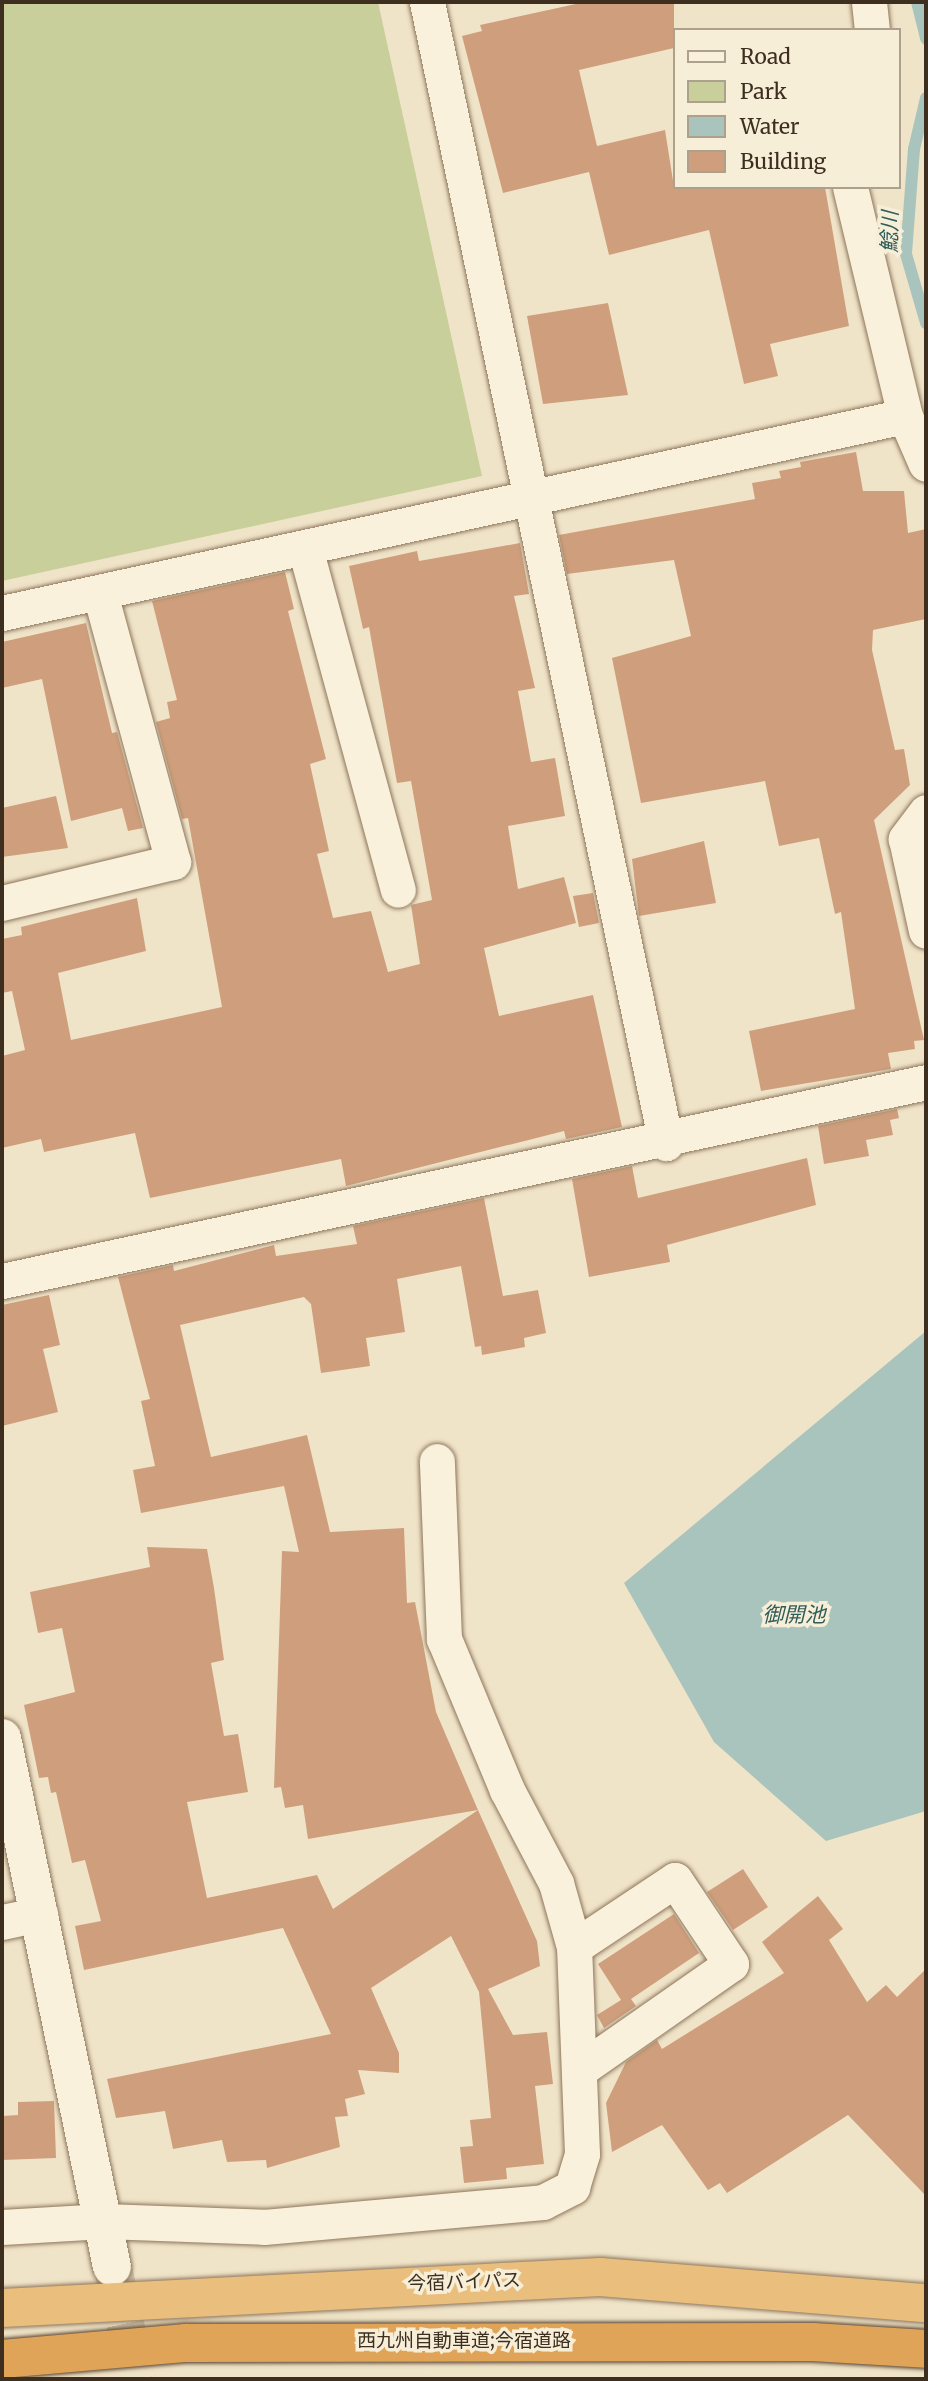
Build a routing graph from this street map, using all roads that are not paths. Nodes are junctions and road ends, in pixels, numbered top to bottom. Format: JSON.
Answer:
{"nodes":[{"id":1,"x":427,"y":2,"type":"edge"},
{"id":2,"x":869,"y":2,"type":"edge"},
{"id":3,"x":872,"y":28,"type":"edge"},
{"id":4,"x":850,"y":189,"type":"edge"},
{"id":5,"x":905,"y":416,"type":"junction"},
{"id":6,"x":926,"y":464,"type":"edge"},
{"id":7,"x":537,"y":500,"type":"junction"},
{"id":8,"x":305,"y":548,"type":"junction"},
{"id":9,"x":100,"y":594,"type":"junction"},
{"id":10,"x":2,"y":613,"type":"edge"},
{"id":11,"x":926,"y":813,"type":"edge"},
{"id":12,"x":398,"y":890,"type":"dead end"},
{"id":13,"x":2,"y":903,"type":"edge"},
{"id":14,"x":926,"y":931,"type":"edge"},
{"id":15,"x":926,"y":1082,"type":"edge"},
{"id":16,"x":666,"y":1143,"type":"junction"},
{"id":17,"x":2,"y":1281,"type":"edge"},
{"id":18,"x":437,"y":1461,"type":"dead end"},
{"id":19,"x":2,"y":1738,"type":"edge"},
{"id":20,"x":40,"y":1914,"type":"junction"},
{"id":21,"x":2,"y":1922,"type":"edge"},
{"id":22,"x":574,"y":1947,"type":"junction"},
{"id":23,"x":579,"y":2070,"type":"junction"},
{"id":24,"x":104,"y":2221,"type":"junction"},
{"id":25,"x":2,"y":2227,"type":"edge"},
{"id":26,"x":112,"y":2267,"type":"tunnel mouth"},
{"id":27,"x":926,"y":2303,"type":"edge"},
{"id":28,"x":2,"y":2308,"type":"edge"},
{"id":29,"x":926,"y":2349,"type":"edge"},
{"id":30,"x":2,"y":2359,"type":"edge"}],
"edges":[{"from":1,"to":7,"type":"street"},
{"from":2,"to":3,"type":"street"},
{"from":4,"to":5,"type":"street"},
{"from":5,"to":6,"type":"street"},
{"from":5,"to":7,"type":"street"},
{"from":7,"to":8,"type":"street"},
{"from":7,"to":16,"type":"street"},
{"from":8,"to":9,"type":"street"},
{"from":8,"to":12,"type":"street"},
{"from":9,"to":10,"type":"street"},
{"from":9,"to":13,"type":"street"},
{"from":11,"to":14,"type":"street"},
{"from":15,"to":16,"type":"street"},
{"from":16,"to":17,"type":"street"},
{"from":18,"to":22,"type":"street"},
{"from":19,"to":20,"type":"street"},
{"from":20,"to":21,"type":"street"},
{"from":20,"to":24,"type":"street"},
{"from":22,"to":23,"type":"street"},
{"from":22,"to":23,"type":"street"},
{"from":23,"to":24,"type":"street"},
{"from":24,"to":25,"type":"street"},
{"from":24,"to":26,"type":"street"},
{"from":27,"to":28,"type":"highway","name":"今宿バイパス"},
{"from":29,"to":30,"type":"highway","name":"西九州自動車道;今宿道路","bridge":true}]}
